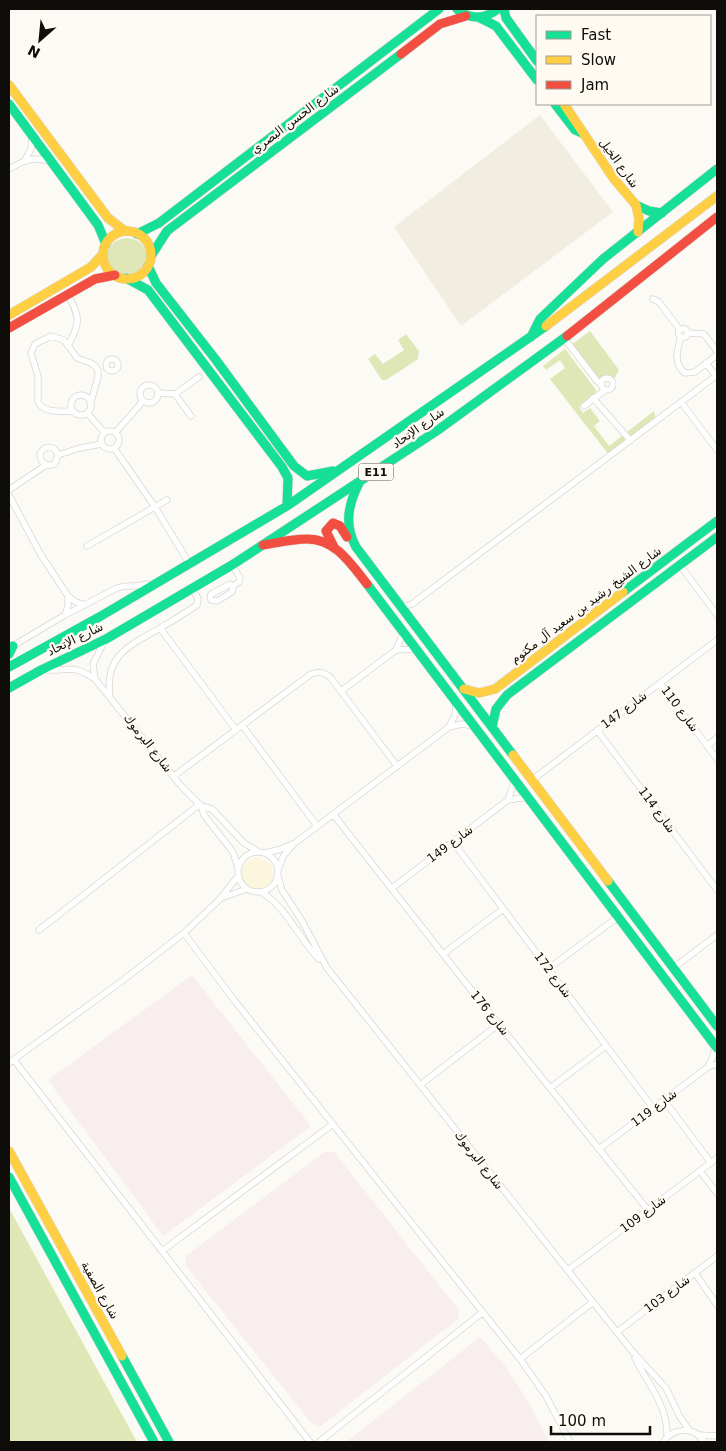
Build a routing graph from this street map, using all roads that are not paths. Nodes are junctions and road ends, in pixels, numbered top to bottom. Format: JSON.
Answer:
{"nodes":[{"id":1,"x":440,"y":9,"type":"edge"},
{"id":2,"x":457,"y":9,"type":"edge"},
{"id":3,"x":498,"y":9,"type":"edge"},
{"id":4,"x":504,"y":9,"type":"edge"},
{"id":5,"x":466,"y":16,"type":"junction"},
{"id":6,"x":480,"y":18,"type":"junction"},
{"id":7,"x":536,"y":60,"type":"edge"},
{"id":8,"x":536,"y":79,"type":"edge"},
{"id":9,"x":9,"y":85,"type":"edge"},
{"id":10,"x":9,"y":104,"type":"edge"},
{"id":11,"x":556,"y":105,"type":"edge"},
{"id":12,"x":565,"y":105,"type":"edge"},
{"id":13,"x":584,"y":134,"type":"junction"},
{"id":14,"x":32,"y":136,"type":"junction"},
{"id":15,"x":25,"y":160,"type":"junction"},
{"id":16,"x":51,"y":162,"type":"junction"},
{"id":17,"x":9,"y":169,"type":"edge"},
{"id":18,"x":717,"y":169,"type":"edge"},
{"id":19,"x":717,"y":196,"type":"edge"},
{"id":20,"x":636,"y":205,"type":"junction"},
{"id":21,"x":662,"y":213,"type":"junction"},
{"id":22,"x":717,"y":217,"type":"edge"},
{"id":23,"x":126,"y":231,"type":"junction"},
{"id":24,"x":638,"y":232,"type":"junction"},
{"id":25,"x":137,"y":234,"type":"junction"},
{"id":26,"x":106,"y":244,"type":"junction"},
{"id":27,"x":103,"y":254,"type":"junction"},
{"id":28,"x":151,"y":256,"type":"junction"},
{"id":29,"x":148,"y":266,"type":"junction"},
{"id":30,"x":115,"y":275,"type":"junction"},
{"id":31,"x":126,"y":278,"type":"junction"},
{"id":32,"x":68,"y":294,"type":"junction"},
{"id":33,"x":653,"y":299,"type":"dead end"},
{"id":34,"x":9,"y":315,"type":"edge"},
{"id":35,"x":9,"y":328,"type":"edge"},
{"id":36,"x":680,"y":330,"type":"junction"},
{"id":37,"x":688,"y":333,"type":"junction"},
{"id":38,"x":531,"y":337,"type":"junction"},
{"id":39,"x":681,"y":337,"type":"junction"},
{"id":40,"x":564,"y":338,"type":"junction"},
{"id":41,"x":68,"y":346,"type":"junction"},
{"id":42,"x":717,"y":353,"type":"edge"},
{"id":43,"x":706,"y":364,"type":"junction"},
{"id":44,"x":109,"y":371,"type":"dead end"},
{"id":45,"x":717,"y":375,"type":"edge"},
{"id":46,"x":98,"y":377,"type":"junction"},
{"id":47,"x":199,"y":377,"type":"dead end"},
{"id":48,"x":601,"y":384,"type":"junction"},
{"id":49,"x":605,"y":390,"type":"junction"},
{"id":50,"x":158,"y":393,"type":"junction"},
{"id":51,"x":175,"y":394,"type":"junction"},
{"id":52,"x":593,"y":398,"type":"junction"},
{"id":53,"x":143,"y":401,"type":"junction"},
{"id":54,"x":91,"y":402,"type":"junction"},
{"id":55,"x":681,"y":402,"type":"junction"},
{"id":56,"x":584,"y":406,"type":"dead end"},
{"id":57,"x":73,"y":411,"type":"junction"},
{"id":58,"x":87,"y":413,"type":"junction"},
{"id":59,"x":191,"y":416,"type":"dead end"},
{"id":60,"x":104,"y":432,"type":"junction"},
{"id":61,"x":116,"y":432,"type":"junction"},
{"id":62,"x":630,"y":440,"type":"junction"},
{"id":63,"x":102,"y":444,"type":"junction"},
{"id":64,"x":114,"y":448,"type":"junction"},
{"id":65,"x":717,"y":450,"type":"edge"},
{"id":66,"x":58,"y":455,"type":"junction"},
{"id":67,"x":46,"y":465,"type":"junction"},
{"id":68,"x":343,"y":468,"type":"junction"},
{"id":69,"x":360,"y":483,"type":"junction"},
{"id":70,"x":9,"y":490,"type":"edge"},
{"id":71,"x":9,"y":495,"type":"edge"},
{"id":72,"x":167,"y":500,"type":"dead end"},
{"id":73,"x":287,"y":506,"type":"junction"},
{"id":74,"x":155,"y":507,"type":"junction"},
{"id":75,"x":717,"y":521,"type":"edge"},
{"id":76,"x":717,"y":537,"type":"edge"},
{"id":77,"x":352,"y":542,"type":"junction"},
{"id":78,"x":260,"y":545,"type":"junction"},
{"id":79,"x":87,"y":546,"type":"dead end"},
{"id":80,"x":335,"y":548,"type":"junction"},
{"id":81,"x":189,"y":563,"type":"junction"},
{"id":82,"x":232,"y":565,"type":"junction"},
{"id":83,"x":680,"y":565,"type":"junction"},
{"id":84,"x":171,"y":574,"type":"junction"},
{"id":85,"x":191,"y":588,"type":"junction"},
{"id":86,"x":68,"y":596,"type":"junction"},
{"id":87,"x":198,"y":603,"type":"junction"},
{"id":88,"x":412,"y":604,"type":"junction"},
{"id":89,"x":85,"y":605,"type":"junction"},
{"id":90,"x":399,"y":605,"type":"junction"},
{"id":91,"x":65,"y":615,"type":"junction"},
{"id":92,"x":717,"y":615,"type":"edge"},
{"id":93,"x":408,"y":616,"type":"junction"},
{"id":94,"x":160,"y":628,"type":"junction"},
{"id":95,"x":404,"y":631,"type":"junction"},
{"id":96,"x":106,"y":639,"type":"junction"},
{"id":97,"x":717,"y":640,"type":"edge"},
{"id":98,"x":417,"y":649,"type":"junction"},
{"id":99,"x":10,"y":650,"type":"edge"},
{"id":100,"x":396,"y":650,"type":"junction"},
{"id":101,"x":9,"y":667,"type":"edge"},
{"id":102,"x":41,"y":670,"type":"junction"},
{"id":103,"x":95,"y":679,"type":"junction"},
{"id":104,"x":506,"y":680,"type":"junction"},
{"id":105,"x":660,"y":683,"type":"junction"},
{"id":106,"x":9,"y":688,"type":"edge"},
{"id":107,"x":464,"y":690,"type":"junction"},
{"id":108,"x":514,"y":690,"type":"junction"},
{"id":109,"x":341,"y":691,"type":"junction"},
{"id":110,"x":110,"y":697,"type":"junction"},
{"id":111,"x":456,"y":701,"type":"junction"},
{"id":112,"x":242,"y":725,"type":"junction"},
{"id":113,"x":475,"y":726,"type":"junction"},
{"id":114,"x":449,"y":727,"type":"junction"},
{"id":115,"x":492,"y":727,"type":"junction"},
{"id":116,"x":236,"y":730,"type":"junction"},
{"id":117,"x":597,"y":730,"type":"junction"},
{"id":118,"x":717,"y":738,"type":"edge"},
{"id":119,"x":707,"y":746,"type":"junction"},
{"id":120,"x":717,"y":759,"type":"edge"},
{"id":121,"x":396,"y":766,"type":"junction"},
{"id":122,"x":174,"y":776,"type":"junction"},
{"id":123,"x":515,"y":779,"type":"junction"},
{"id":124,"x":532,"y":780,"type":"junction"},
{"id":125,"x":539,"y":790,"type":"junction"},
{"id":126,"x":529,"y":797,"type":"junction"},
{"id":127,"x":508,"y":800,"type":"junction"},
{"id":128,"x":200,"y":805,"type":"junction"},
{"id":129,"x":332,"y":814,"type":"junction"},
{"id":130,"x":317,"y":826,"type":"junction"},
{"id":131,"x":453,"y":842,"type":"junction"},
{"id":132,"x":295,"y":843,"type":"junction"},
{"id":133,"x":262,"y":853,"type":"junction"},
{"id":134,"x":238,"y":868,"type":"junction"},
{"id":135,"x":278,"y":874,"type":"junction"},
{"id":136,"x":238,"y":876,"type":"junction"},
{"id":137,"x":392,"y":888,"type":"junction"},
{"id":138,"x":247,"y":889,"type":"junction"},
{"id":139,"x":717,"y":890,"type":"edge"},
{"id":140,"x":261,"y":892,"type":"junction"},
{"id":141,"x":220,"y":899,"type":"junction"},
{"id":142,"x":503,"y":909,"type":"junction"},
{"id":143,"x":618,"y":917,"type":"junction"},
{"id":144,"x":40,"y":930,"type":"dead end"},
{"id":145,"x":184,"y":933,"type":"junction"},
{"id":146,"x":717,"y":935,"type":"edge"},
{"id":147,"x":661,"y":952,"type":"junction"},
{"id":148,"x":443,"y":954,"type":"junction"},
{"id":149,"x":651,"y":959,"type":"junction"},
{"id":150,"x":327,"y":968,"type":"junction"},
{"id":151,"x":673,"y":968,"type":"junction"},
{"id":152,"x":548,"y":969,"type":"junction"},
{"id":153,"x":716,"y":1023,"type":"edge"},
{"id":154,"x":499,"y":1024,"type":"junction"},
{"id":155,"x":606,"y":1046,"type":"junction"},
{"id":156,"x":716,"y":1046,"type":"edge"},
{"id":157,"x":11,"y":1062,"type":"edge"},
{"id":158,"x":717,"y":1064,"type":"edge"},
{"id":159,"x":708,"y":1067,"type":"junction"},
{"id":160,"x":420,"y":1085,"type":"junction"},
{"id":161,"x":550,"y":1088,"type":"junction"},
{"id":162,"x":664,"y":1100,"type":"junction"},
{"id":163,"x":653,"y":1108,"type":"junction"},
{"id":164,"x":333,"y":1124,"type":"junction"},
{"id":165,"x":599,"y":1149,"type":"junction"},
{"id":166,"x":9,"y":1151,"type":"edge"},
{"id":167,"x":717,"y":1158,"type":"edge"},
{"id":168,"x":711,"y":1163,"type":"junction"},
{"id":169,"x":700,"y":1171,"type":"junction"},
{"id":170,"x":9,"y":1177,"type":"edge"},
{"id":171,"x":717,"y":1193,"type":"edge"},
{"id":172,"x":648,"y":1210,"type":"junction"},
{"id":173,"x":162,"y":1252,"type":"junction"},
{"id":174,"x":717,"y":1256,"type":"edge"},
{"id":175,"x":568,"y":1270,"type":"junction"},
{"id":176,"x":695,"y":1273,"type":"junction"},
{"id":177,"x":594,"y":1302,"type":"junction"},
{"id":178,"x":717,"y":1305,"type":"edge"},
{"id":179,"x":483,"y":1312,"type":"junction"},
{"id":180,"x":617,"y":1332,"type":"junction"},
{"id":181,"x":632,"y":1352,"type":"junction"},
{"id":182,"x":520,"y":1359,"type":"junction"},
{"id":183,"x":690,"y":1431,"type":"junction"},
{"id":184,"x":698,"y":1435,"type":"junction"},
{"id":185,"x":717,"y":1436,"type":"edge"},
{"id":186,"x":665,"y":1440,"type":"edge"},
{"id":187,"x":154,"y":1442,"type":"edge"},
{"id":188,"x":169,"y":1442,"type":"edge"},
{"id":189,"x":310,"y":1442,"type":"edge"},
{"id":190,"x":319,"y":1442,"type":"edge"},
{"id":191,"x":570,"y":1442,"type":"edge"},
{"id":192,"x":704,"y":1442,"type":"edge"}],
"edges":[{"from":1,"to":25,"type":"main road","name":"شارع الحسن البصري"},
{"from":2,"to":5,"type":"main road"},
{"from":3,"to":6,"type":"main road"},
{"from":4,"to":7,"type":"main road"},
{"from":5,"to":6,"type":"main road"},
{"from":5,"to":28,"type":"main road","name":"شارع الحسن البصري"},
{"from":6,"to":8,"type":"main road"},
{"from":9,"to":23,"type":"main road"},
{"from":10,"to":14,"type":"main road"},
{"from":11,"to":13,"type":"main road","name":"شارع الخيل"},
{"from":12,"to":13,"type":"main road","name":"شارع الخيل"},
{"from":13,"to":20,"type":"main road","name":"شارع الخيل"},
{"from":14,"to":15,"type":"street"},
{"from":14,"to":16,"type":"main road"},
{"from":15,"to":16,"type":"street"},
{"from":15,"to":17,"type":"street"},
{"from":16,"to":26,"type":"main road"},
{"from":18,"to":21,"type":"main road","name":"شارع الإتحاد"},
{"from":19,"to":38,"type":"main road","name":"شارع الإتحاد","number":"E11"},
{"from":20,"to":21,"type":"main road","name":"شارع الخيل"},
{"from":20,"to":24,"type":"main road","name":"شارع الخيل"},
{"from":21,"to":24,"type":"main road","name":"شارع الإتحاد"},
{"from":22,"to":40,"type":"main road","name":"شارع الإتحاد","number":"E11"},
{"from":23,"to":25,"type":"main road"},
{"from":23,"to":26,"type":"main road"},
{"from":24,"to":38,"type":"main road","name":"شارع الإتحاد"},
{"from":25,"to":28,"type":"main road"},
{"from":26,"to":27,"type":"main road"},
{"from":27,"to":30,"type":"main road"},
{"from":27,"to":34,"type":"main road"},
{"from":28,"to":29,"type":"main road"},
{"from":29,"to":31,"type":"main road"},
{"from":29,"to":68,"type":"main road"},
{"from":30,"to":31,"type":"main road"},
{"from":30,"to":32,"type":"main road"},
{"from":31,"to":73,"type":"main road"},
{"from":32,"to":35,"type":"main road"},
{"from":32,"to":41,"type":"street"},
{"from":33,"to":36,"type":"street"},
{"from":36,"to":37,"type":"street"},
{"from":36,"to":39,"type":"street"},
{"from":37,"to":39,"type":"street"},
{"from":37,"to":42,"type":"street"},
{"from":38,"to":68,"type":"main road","name":"شارع الإتحاد","number":"E11"},
{"from":39,"to":43,"type":"street"},
{"from":40,"to":48,"type":"street"},
{"from":40,"to":69,"type":"main road","name":"شارع الإتحاد","number":"E11"},
{"from":41,"to":46,"type":"street"},
{"from":41,"to":57,"type":"street"},
{"from":42,"to":43,"type":"street"},
{"from":43,"to":45,"type":"street"},
{"from":44,"to":46,"type":"street"},
{"from":45,"to":55,"type":"street"},
{"from":46,"to":54,"type":"street"},
{"from":47,"to":51,"type":"street"},
{"from":48,"to":49,"type":"street"},
{"from":48,"to":49,"type":"street"},
{"from":49,"to":52,"type":"street"},
{"from":50,"to":51,"type":"street"},
{"from":50,"to":53,"type":"street"},
{"from":50,"to":53,"type":"street"},
{"from":51,"to":59,"type":"street"},
{"from":52,"to":56,"type":"street"},
{"from":52,"to":62,"type":"street"},
{"from":53,"to":61,"type":"street"},
{"from":54,"to":57,"type":"street"},
{"from":54,"to":58,"type":"street"},
{"from":55,"to":62,"type":"street"},
{"from":55,"to":65,"type":"street"},
{"from":57,"to":58,"type":"street"},
{"from":58,"to":60,"type":"street"},
{"from":60,"to":61,"type":"street"},
{"from":60,"to":63,"type":"street"},
{"from":61,"to":64,"type":"street"},
{"from":62,"to":88,"type":"street"},
{"from":63,"to":64,"type":"street"},
{"from":63,"to":66,"type":"street"},
{"from":64,"to":74,"type":"street"},
{"from":66,"to":67,"type":"street"},
{"from":66,"to":67,"type":"street"},
{"from":67,"to":70,"type":"street"},
{"from":68,"to":73,"type":"main road","name":"شارع الإتحاد","number":"E11"},
{"from":69,"to":77,"type":"main road"},
{"from":69,"to":78,"type":"main road","name":"شارع الإتحاد","number":"E11"},
{"from":71,"to":86,"type":"street"},
{"from":72,"to":74,"type":"street"},
{"from":73,"to":81,"type":"main road","name":"شارع الإتحاد","number":"E11"},
{"from":74,"to":79,"type":"street"},
{"from":74,"to":81,"type":"street"},
{"from":75,"to":104,"type":"main road","name":"شارع الشيخ رشيد بن سعيد آل مكتوم"},
{"from":76,"to":83,"type":"main road","name":"شارع الشيخ رشيد بن سعيد آل مكتوم"},
{"from":77,"to":80,"type":"main road"},
{"from":77,"to":90,"type":"main road"},
{"from":78,"to":80,"type":"main road"},
{"from":78,"to":82,"type":"main road","name":"شارع الإتحاد","number":"E11"},
{"from":80,"to":95,"type":"main road"},
{"from":81,"to":84,"type":"main road","name":"شارع الإتحاد","number":"E11"},
{"from":82,"to":85,"type":"main road","name":"شارع الإتحاد","number":"E11"},
{"from":82,"to":87,"type":"street"},
{"from":83,"to":92,"type":"street"},
{"from":83,"to":108,"type":"main road","name":"شارع الشيخ رشيد بن سعيد آل مكتوم"},
{"from":84,"to":89,"type":"street"},
{"from":84,"to":101,"type":"main road","name":"شارع الإتحاد","number":"E11"},
{"from":85,"to":87,"type":"street"},
{"from":85,"to":96,"type":"main road","name":"شارع الإتحاد","number":"E11"},
{"from":86,"to":89,"type":"street"},
{"from":86,"to":91,"type":"street"},
{"from":87,"to":94,"type":"street"},
{"from":88,"to":90,"type":"street"},
{"from":88,"to":93,"type":"street"},
{"from":89,"to":91,"type":"street"},
{"from":90,"to":93,"type":"main road"},
{"from":91,"to":99,"type":"street"},
{"from":93,"to":107,"type":"main road"},
{"from":94,"to":110,"type":"street"},
{"from":94,"to":116,"type":"street"},
{"from":95,"to":98,"type":"main road"},
{"from":95,"to":100,"type":"street"},
{"from":96,"to":102,"type":"main road","name":"شارع الإتحاد","number":"E11"},
{"from":96,"to":103,"type":"street"},
{"from":97,"to":105,"type":"street","name":"شارع 147"},
{"from":98,"to":100,"type":"street"},
{"from":98,"to":111,"type":"main road"},
{"from":100,"to":109,"type":"street"},
{"from":102,"to":103,"type":"street","name":"شارع اليرموك"},
{"from":102,"to":106,"type":"main road","name":"شارع الإتحاد","number":"E11"},
{"from":103,"to":110,"type":"street","name":"شارع اليرموك"},
{"from":104,"to":107,"type":"main road","name":"شارع الشيخ رشيد بن سعيد آل مكتوم"},
{"from":104,"to":108,"type":"main road"},
{"from":105,"to":117,"type":"street","name":"شارع 147"},
{"from":105,"to":119,"type":"street","name":"شارع 110"},
{"from":107,"to":115,"type":"main road"},
{"from":108,"to":115,"type":"main road","name":"شارع الشيخ رشيد بن سعيد آل مكتوم"},
{"from":109,"to":112,"type":"street"},
{"from":109,"to":121,"type":"street"},
{"from":110,"to":122,"type":"street","name":"شارع اليرموك"},
{"from":111,"to":113,"type":"main road"},
{"from":111,"to":114,"type":"street"},
{"from":112,"to":116,"type":"street"},
{"from":112,"to":130,"type":"street"},
{"from":113,"to":114,"type":"street"},
{"from":113,"to":123,"type":"main road"},
{"from":114,"to":121,"type":"street"},
{"from":115,"to":124,"type":"main road"},
{"from":116,"to":122,"type":"street"},
{"from":117,"to":124,"type":"street","name":"شارع 147"},
{"from":117,"to":139,"type":"street","name":"شارع 114"},
{"from":118,"to":119,"type":"street"},
{"from":119,"to":120,"type":"street","name":"شارع 110"},
{"from":121,"to":129,"type":"street"},
{"from":122,"to":128,"type":"street","name":"شارع اليرموك"},
{"from":123,"to":126,"type":"main road"},
{"from":123,"to":127,"type":"street"},
{"from":124,"to":125,"type":"main road"},
{"from":125,"to":126,"type":"main road"},
{"from":125,"to":147,"type":"main road"},
{"from":126,"to":127,"type":"street","name":"شارع 149"},
{"from":126,"to":143,"type":"main road"},
{"from":127,"to":131,"type":"street","name":"شارع 149"},
{"from":128,"to":133,"type":"street","name":"شارع اليرموك"},
{"from":128,"to":134,"type":"street","name":"شارع اليرموك"},
{"from":128,"to":144,"type":"street"},
{"from":129,"to":130,"type":"street"},
{"from":129,"to":137,"type":"street","name":"شارع 176"},
{"from":130,"to":132,"type":"street"},
{"from":131,"to":137,"type":"street","name":"شارع 149"},
{"from":131,"to":142,"type":"street","name":"شارع 172"},
{"from":132,"to":133,"type":"street"},
{"from":132,"to":135,"type":"street"},
{"from":133,"to":134,"type":"street"},
{"from":133,"to":135,"type":"street"},
{"from":134,"to":136,"type":"street"},
{"from":135,"to":140,"type":"street"},
{"from":135,"to":150,"type":"street","name":"شارع اليرموك"},
{"from":136,"to":138,"type":"street"},
{"from":136,"to":141,"type":"street"},
{"from":137,"to":148,"type":"street","name":"شارع 176"},
{"from":138,"to":140,"type":"street"},
{"from":138,"to":141,"type":"street"},
{"from":140,"to":150,"type":"street","name":"شارع اليرموك"},
{"from":141,"to":145,"type":"street"},
{"from":142,"to":148,"type":"street"},
{"from":142,"to":152,"type":"street","name":"شارع 172"},
{"from":143,"to":149,"type":"main road"},
{"from":143,"to":152,"type":"street"},
{"from":145,"to":157,"type":"street"},
{"from":145,"to":164,"type":"street"},
{"from":146,"to":151,"type":"street"},
{"from":147,"to":149,"type":"main road"},
{"from":147,"to":151,"type":"main road"},
{"from":148,"to":154,"type":"street","name":"شارع 176"},
{"from":149,"to":156,"type":"main road"},
{"from":150,"to":160,"type":"street","name":"شارع اليرموك"},
{"from":151,"to":153,"type":"main road"},
{"from":152,"to":155,"type":"street","name":"شارع 172"},
{"from":154,"to":160,"type":"street"},
{"from":154,"to":161,"type":"street","name":"شارع 176"},
{"from":155,"to":161,"type":"street"},
{"from":155,"to":163,"type":"street","name":"شارع 172"},
{"from":156,"to":159,"type":"street"},
{"from":157,"to":173,"type":"street"},
{"from":158,"to":159,"type":"street","name":"شارع 119"},
{"from":159,"to":162,"type":"street","name":"شارع 119"},
{"from":160,"to":175,"type":"street","name":"شارع اليرموك"},
{"from":161,"to":165,"type":"street","name":"شارع 176"},
{"from":162,"to":163,"type":"street","name":"شارع 119"},
{"from":162,"to":168,"type":"street"},
{"from":163,"to":165,"type":"street","name":"شارع 119"},
{"from":164,"to":173,"type":"street"},
{"from":164,"to":179,"type":"street"},
{"from":165,"to":172,"type":"street","name":"شارع 176"},
{"from":166,"to":188,"type":"main road","name":"شارع الصفية"},
{"from":167,"to":168,"type":"street","name":"شارع 109"},
{"from":168,"to":169,"type":"street","name":"شارع 109"},
{"from":169,"to":171,"type":"street"},
{"from":169,"to":172,"type":"street","name":"شارع 109"},
{"from":170,"to":187,"type":"main road","name":"شارع الصفية"},
{"from":172,"to":175,"type":"street","name":"شارع 109"},
{"from":173,"to":189,"type":"street"},
{"from":174,"to":176,"type":"street","name":"شارع 103"},
{"from":175,"to":177,"type":"street","name":"شارع اليرموك"},
{"from":176,"to":178,"type":"street"},
{"from":176,"to":180,"type":"street","name":"شارع 103"},
{"from":177,"to":180,"type":"street","name":"شارع اليرموك"},
{"from":177,"to":182,"type":"street"},
{"from":179,"to":182,"type":"street"},
{"from":179,"to":190,"type":"street"},
{"from":180,"to":181,"type":"street","name":"شارع اليرموك"},
{"from":181,"to":183,"type":"street","name":"شارع اليرموك"},
{"from":181,"to":186,"type":"street","name":"شارع اليرموك"},
{"from":182,"to":191,"type":"street"},
{"from":183,"to":184,"type":"street"},
{"from":183,"to":186,"type":"street"},
{"from":184,"to":185,"type":"street"},
{"from":184,"to":192,"type":"street"}]}
